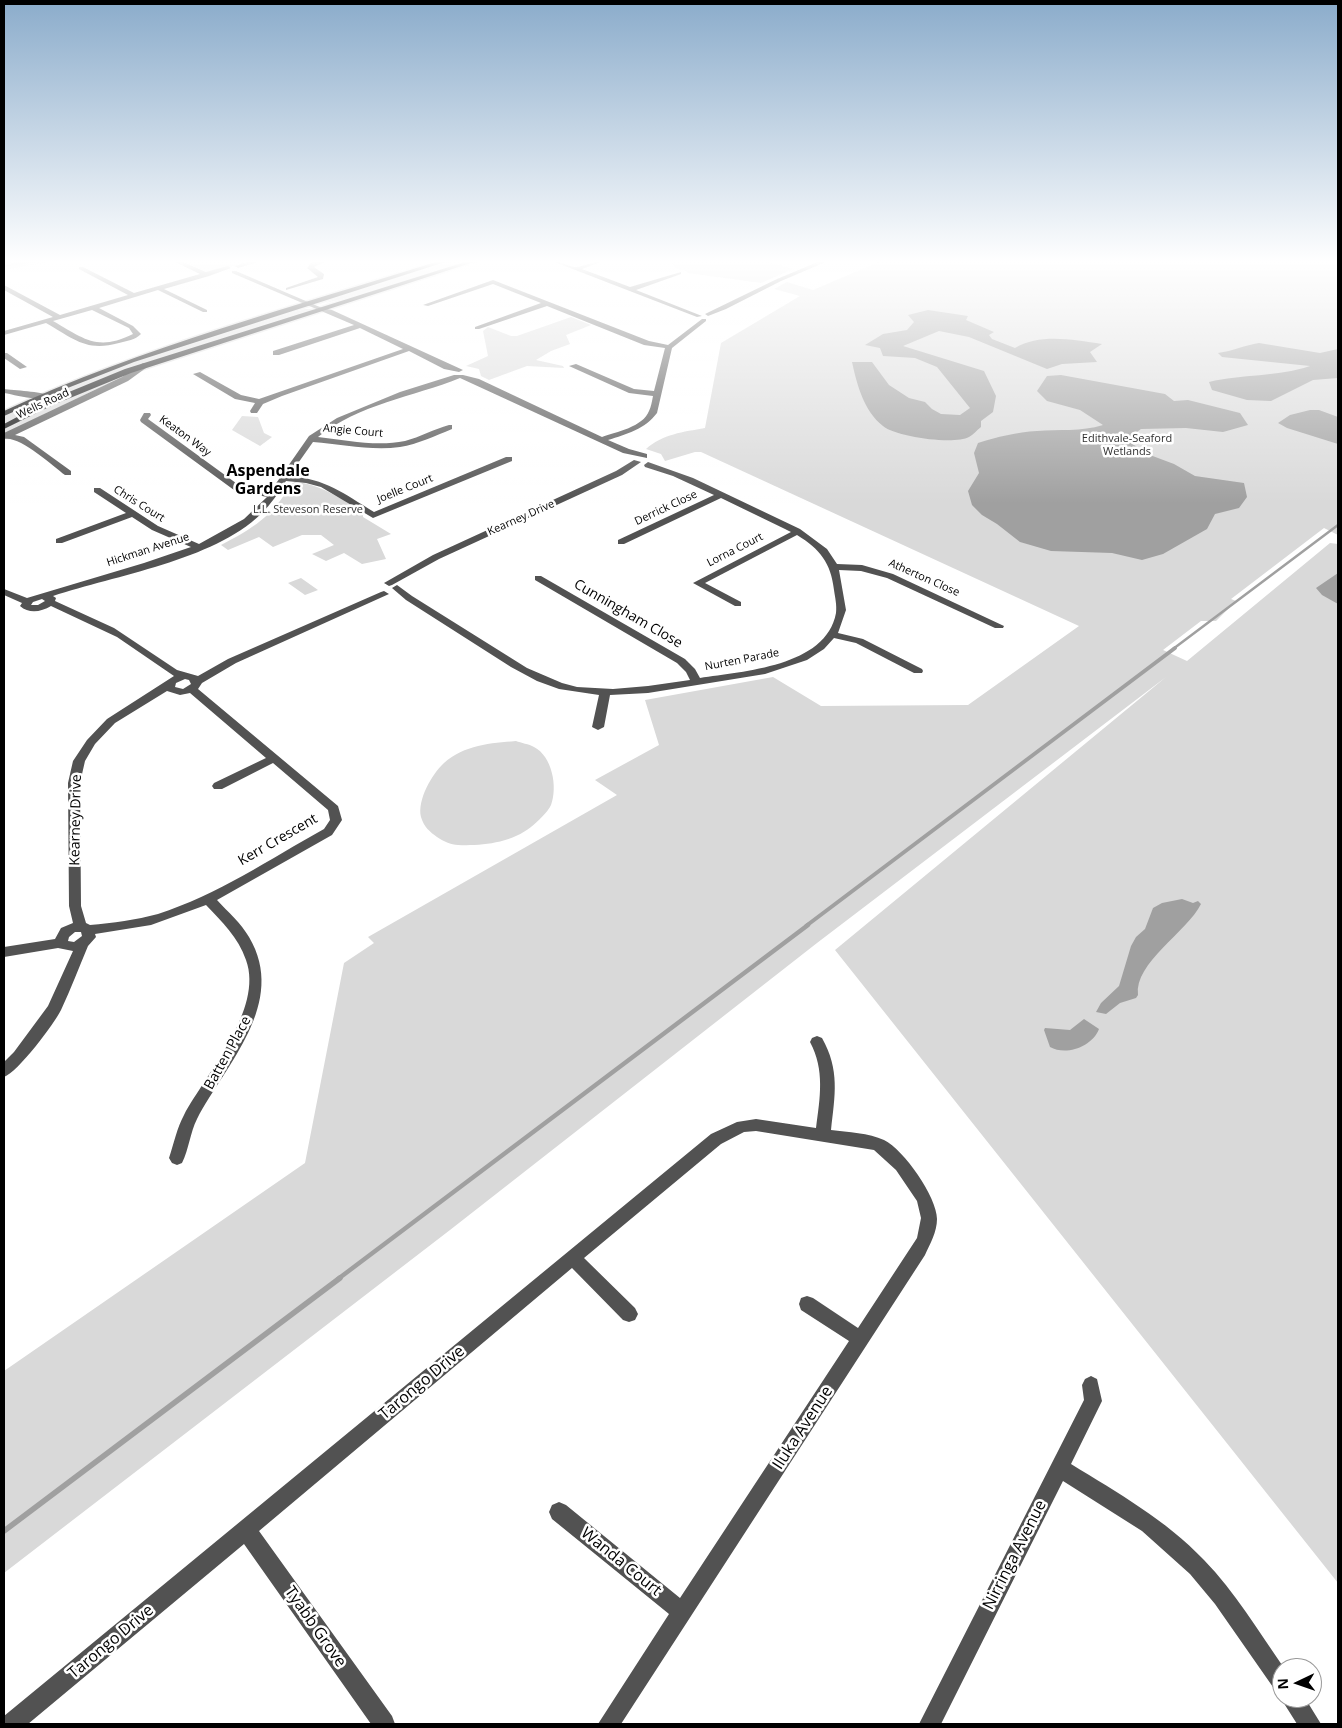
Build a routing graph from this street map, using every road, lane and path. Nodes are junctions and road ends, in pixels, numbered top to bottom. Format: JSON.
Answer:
{"nodes":[{"id":1,"x":85,"y":342,"type":"edge"},
{"id":2,"x":115,"y":342,"type":"edge"},
{"id":3,"x":189,"y":342,"type":"edge"},
{"id":4,"x":221,"y":342,"type":"edge"},
{"id":5,"x":310,"y":342,"type":"edge"},
{"id":6,"x":394,"y":342,"type":"edge"},
{"id":7,"x":644,"y":342,"type":"edge"},
{"id":8,"x":674,"y":342,"type":"edge"},
{"id":9,"x":669,"y":346,"type":"junction"},
{"id":10,"x":409,"y":349,"type":"junction"},
{"id":11,"x":276,"y":353,"type":"dead end"},
{"id":12,"x":4,"y":355,"type":"edge"},
{"id":13,"x":146,"y":365,"type":"joint"},
{"id":14,"x":573,"y":366,"type":"dead end"},
{"id":15,"x":23,"y":367,"type":"dead end"},
{"id":16,"x":197,"y":374,"type":"dead end"},
{"id":17,"x":460,"y":374,"type":"junction"},
{"id":18,"x":4,"y":391,"type":"edge"},
{"id":19,"x":657,"y":394,"type":"junction"},
{"id":20,"x":44,"y":395,"type":"joint"},
{"id":21,"x":28,"y":398,"type":"junction"},
{"id":22,"x":260,"y":402,"type":"junction"},
{"id":23,"x":254,"y":412,"type":"dead end"},
{"id":24,"x":4,"y":414,"type":"edge"},
{"id":25,"x":147,"y":415,"type":"dead end"},
{"id":26,"x":449,"y":427,"type":"dead end"},
{"id":27,"x":5,"y":433,"type":"edge"},
{"id":28,"x":312,"y":438,"type":"junction"},
{"id":29,"x":604,"y":440,"type":"junction"},
{"id":30,"x":509,"y":459,"type":"dead end"},
{"id":31,"x":647,"y":461,"type":"junction"},
{"id":32,"x":68,"y":473,"type":"dead end"},
{"id":33,"x":284,"y":478,"type":"junction"},
{"id":34,"x":97,"y":490,"type":"dead end"},
{"id":35,"x":272,"y":495,"type":"junction"},
{"id":36,"x":720,"y":495,"type":"junction"},
{"id":37,"x":131,"y":514,"type":"junction"},
{"id":38,"x":797,"y":532,"type":"junction"},
{"id":39,"x":58,"y":541,"type":"dead end"},
{"id":40,"x":621,"y":542,"type":"dead end"},
{"id":41,"x":198,"y":547,"type":"junction"},
{"id":42,"x":835,"y":567,"type":"junction"},
{"id":43,"x":538,"y":578,"type":"dead end"},
{"id":44,"x":389,"y":589,"type":"junction"},
{"id":45,"x":7,"y":593,"type":"edge"},
{"id":46,"x":41,"y":600,"type":"junction"},
{"id":47,"x":738,"y":604,"type":"dead end"},
{"id":48,"x":999,"y":626,"type":"dead end"},
{"id":49,"x":832,"y":635,"type":"junction"},
{"id":50,"x":918,"y":671,"type":"dead end"},
{"id":51,"x":696,"y":682,"type":"junction"},
{"id":52,"x":182,"y":684,"type":"junction"},
{"id":53,"x":605,"y":693,"type":"junction"},
{"id":54,"x":598,"y":727,"type":"dead end"},
{"id":55,"x":273,"y":759,"type":"junction"},
{"id":56,"x":218,"y":786,"type":"dead end"},
{"id":57,"x":208,"y":899,"type":"junction"},
{"id":58,"x":75,"y":937,"type":"junction"},
{"id":59,"x":4,"y":952,"type":"edge"},
{"id":60,"x":817,"y":1042,"type":"dead end"},
{"id":61,"x":4,"y":1071,"type":"edge"},
{"id":62,"x":823,"y":1134,"type":"junction"},
{"id":63,"x":863,"y":1141,"type":"joint"},
{"id":64,"x":177,"y":1158,"type":"dead end"},
{"id":65,"x":573,"y":1258,"type":"junction"},
{"id":66,"x":807,"y":1304,"type":"dead end"},
{"id":67,"x":628,"y":1314,"type":"dead end"},
{"id":68,"x":861,"y":1339,"type":"junction"},
{"id":69,"x":1091,"y":1384,"type":"dead end"},
{"id":70,"x":1060,"y":1468,"type":"junction"},
{"id":71,"x":559,"y":1512,"type":"dead end"},
{"id":72,"x":246,"y":1530,"type":"junction"},
{"id":73,"x":682,"y":1612,"type":"junction"},
{"id":74,"x":1272,"y":1669,"type":"edge"},
{"id":75,"x":1299,"y":1708,"type":"edge"},
{"id":76,"x":12,"y":1724,"type":"edge"},
{"id":77,"x":384,"y":1724,"type":"edge"},
{"id":78,"x":609,"y":1724,"type":"edge"},
{"id":79,"x":930,"y":1724,"type":"edge"},
{"id":80,"x":1310,"y":1724,"type":"edge"}],
"edges":[{"from":1,"to":2,"type":"street"},
{"from":3,"to":20,"type":"main road","name":"Wells Road"},
{"from":4,"to":13,"type":"main road","name":"Wells Road"},
{"from":5,"to":11,"type":"street"},
{"from":6,"to":10,"type":"street"},
{"from":7,"to":9,"type":"street"},
{"from":8,"to":9,"type":"street"},
{"from":9,"to":19,"type":"street"},
{"from":10,"to":17,"type":"street"},
{"from":10,"to":22,"type":"street"},
{"from":12,"to":15,"type":"street"},
{"from":13,"to":27,"type":"street","name":"Wells Road"},
{"from":14,"to":19,"type":"street"},
{"from":16,"to":22,"type":"street"},
{"from":17,"to":28,"type":"street","name":"Hickman Avenue"},
{"from":17,"to":29,"type":"street"},
{"from":18,"to":21,"type":"street"},
{"from":19,"to":29,"type":"street"},
{"from":20,"to":21,"type":"street"},
{"from":21,"to":24,"type":"main road","name":"Wells Road"},
{"from":22,"to":23,"type":"street"},
{"from":25,"to":35,"type":"street","name":"Keaton Way"},
{"from":26,"to":28,"type":"street","name":"Angie Court"},
{"from":27,"to":32,"type":"street"},
{"from":28,"to":33,"type":"street","name":"Hickman Avenue"},
{"from":29,"to":31,"type":"street"},
{"from":30,"to":33,"type":"street","name":"Joelle Court"},
{"from":31,"to":36,"type":"street"},
{"from":31,"to":44,"type":"street","name":"Kearney Drive"},
{"from":33,"to":35,"type":"street","name":"Hickman Avenue"},
{"from":34,"to":37,"type":"street","name":"Chris Court"},
{"from":35,"to":41,"type":"street","name":"Hickman Avenue"},
{"from":36,"to":38,"type":"street"},
{"from":36,"to":40,"type":"street","name":"Derrick Close"},
{"from":37,"to":39,"type":"street"},
{"from":37,"to":41,"type":"street","name":"Chris Court"},
{"from":38,"to":42,"type":"street"},
{"from":38,"to":47,"type":"street","name":"Lorna Court"},
{"from":41,"to":46,"type":"street","name":"Hickman Avenue"},
{"from":42,"to":48,"type":"street","name":"Atherton Close"},
{"from":42,"to":49,"type":"street"},
{"from":43,"to":51,"type":"street","name":"Cunningham Close"},
{"from":44,"to":52,"type":"street","name":"Kearney Drive"},
{"from":44,"to":53,"type":"street","name":"Nurten Parade"},
{"from":45,"to":46,"type":"street"},
{"from":46,"to":52,"type":"street"},
{"from":49,"to":50,"type":"street"},
{"from":49,"to":51,"type":"street","name":"Nurten Parade"},
{"from":51,"to":53,"type":"street","name":"Nurten Parade"},
{"from":52,"to":55,"type":"street","name":"Kerr Crescent"},
{"from":52,"to":58,"type":"street","name":"Kearney Drive"},
{"from":53,"to":54,"type":"street"},
{"from":55,"to":56,"type":"street"},
{"from":55,"to":57,"type":"street","name":"Kerr Crescent"},
{"from":57,"to":58,"type":"street","name":"Kerr Crescent"},
{"from":57,"to":64,"type":"street","name":"Batten Place"},
{"from":58,"to":59,"type":"street","name":"Kerr Crescent"},
{"from":58,"to":61,"type":"street","name":"Kearney Drive"},
{"from":60,"to":62,"type":"street"},
{"from":62,"to":63,"type":"street","name":"Tarongo Drive"},
{"from":62,"to":65,"type":"street","name":"Tarongo Drive"},
{"from":63,"to":68,"type":"street","name":"Iluka Avenue"},
{"from":65,"to":67,"type":"street"},
{"from":65,"to":72,"type":"street","name":"Tarongo Drive"},
{"from":66,"to":68,"type":"street"},
{"from":68,"to":73,"type":"street","name":"Iluka Avenue"},
{"from":69,"to":70,"type":"street","name":"Nirringa Avenue"},
{"from":70,"to":74,"type":"street"},
{"from":70,"to":79,"type":"street","name":"Nirringa Avenue"},
{"from":71,"to":73,"type":"street","name":"Wanda Court"},
{"from":72,"to":76,"type":"street","name":"Tarongo Drive"},
{"from":72,"to":77,"type":"street","name":"Tyabb Grove"},
{"from":73,"to":78,"type":"street","name":"Iluka Avenue"},
{"from":75,"to":80,"type":"street"}]}
